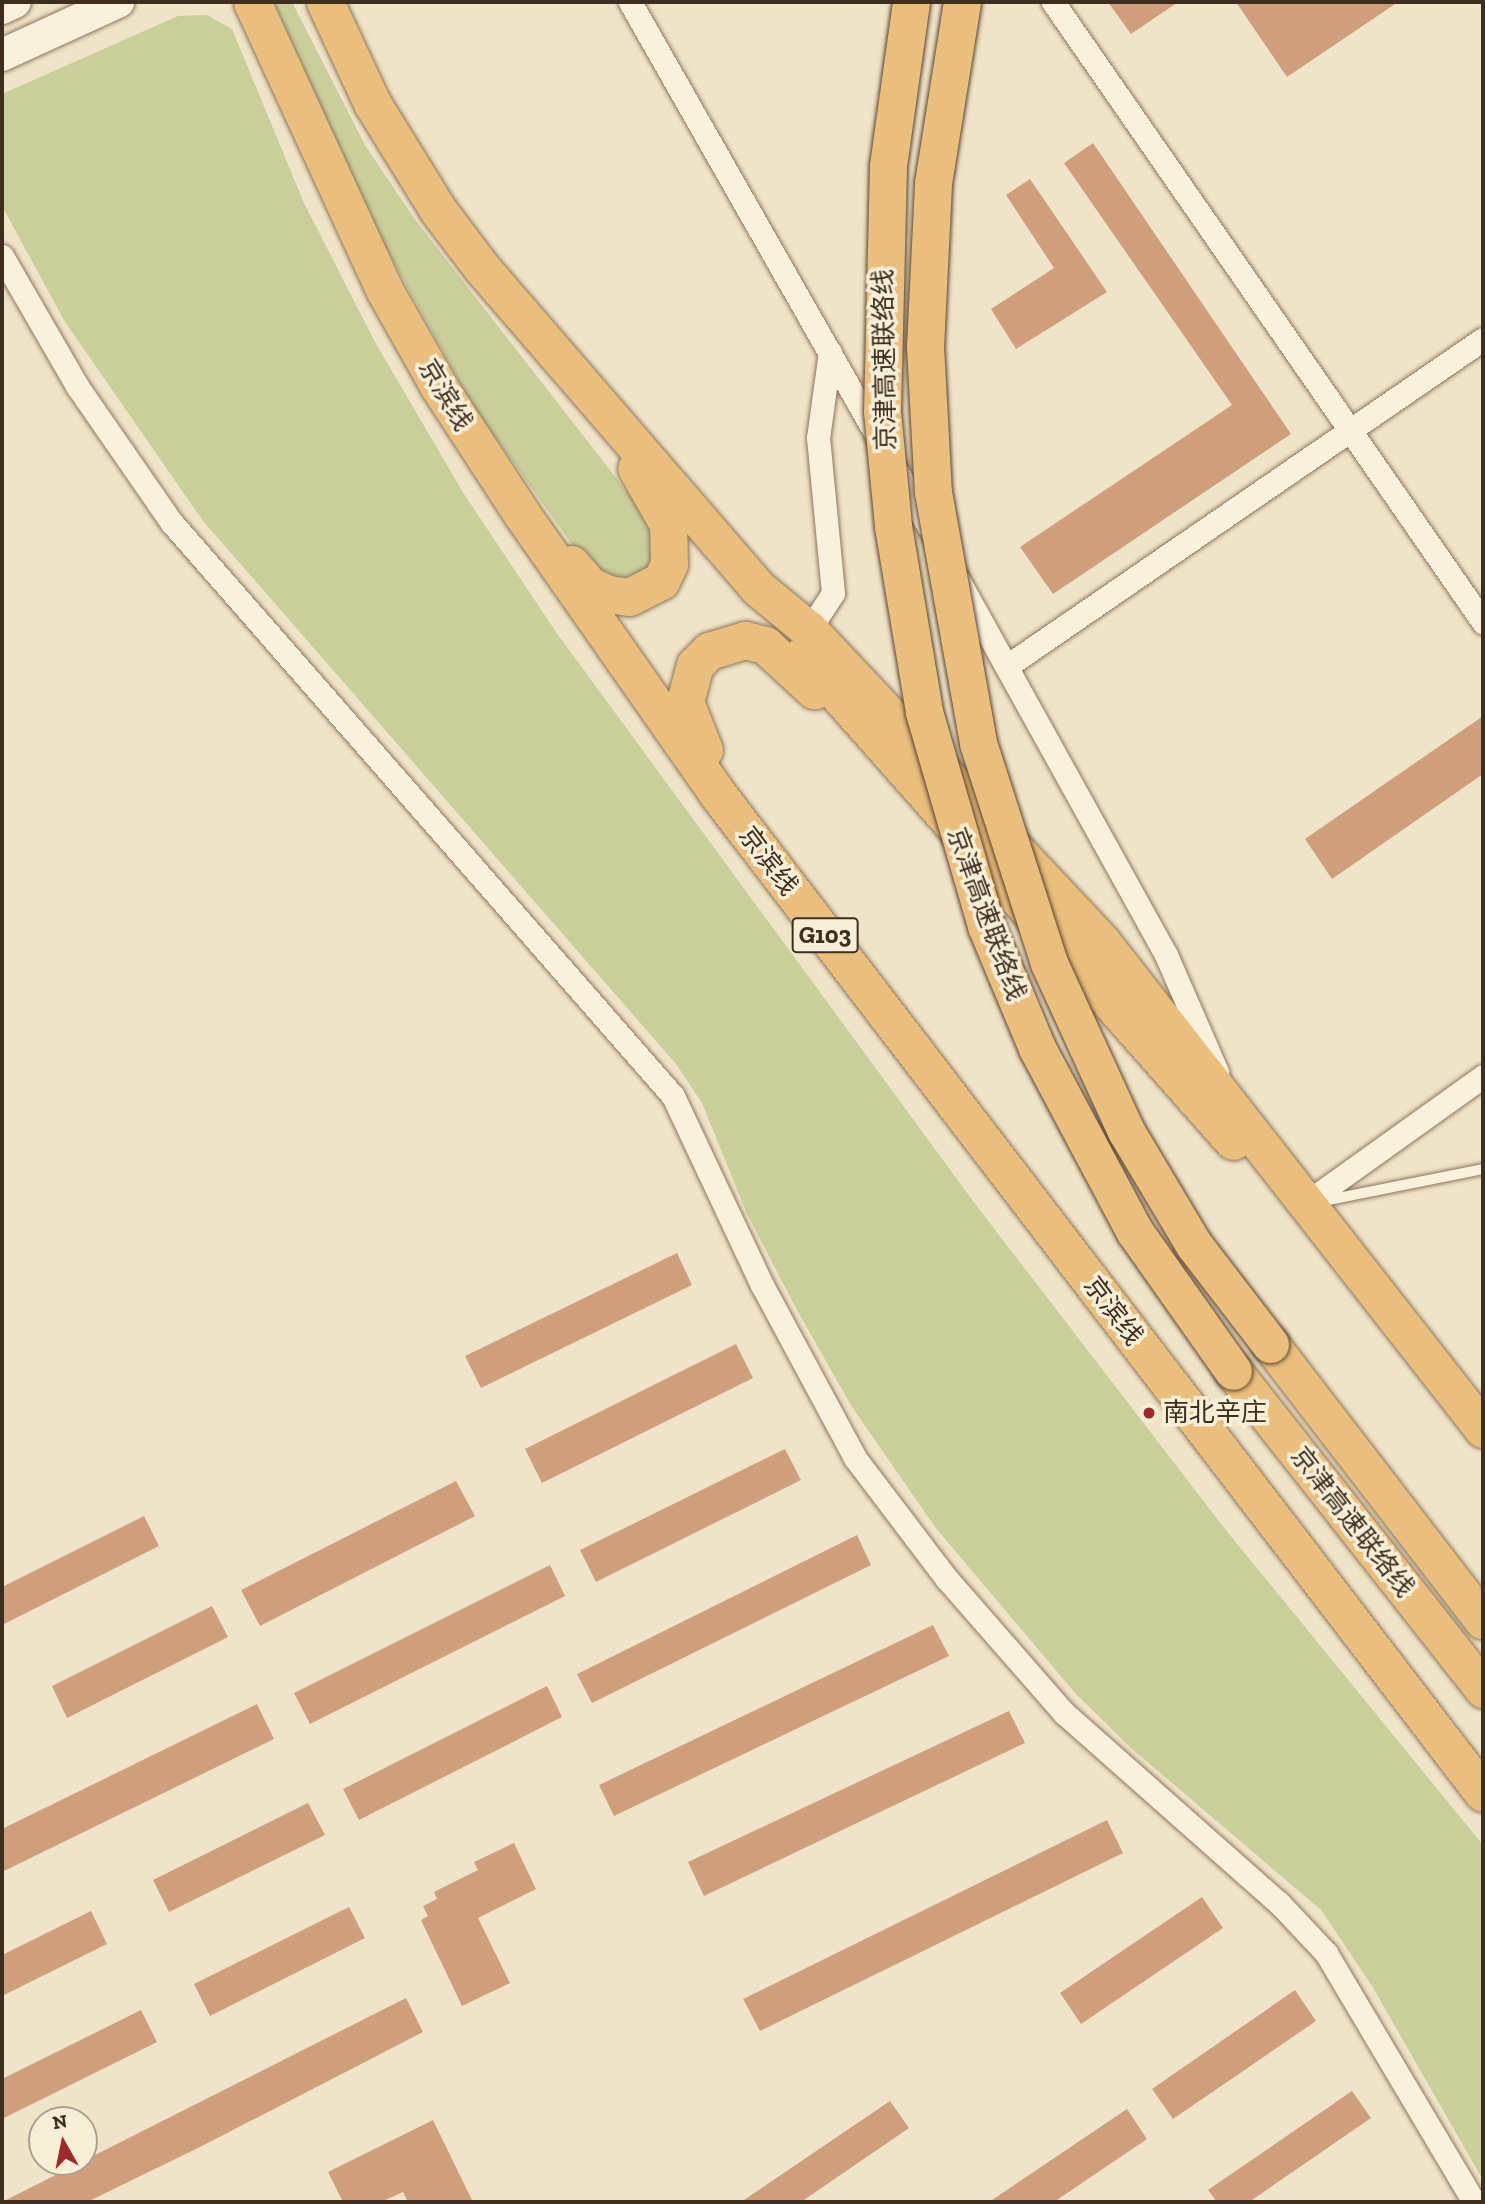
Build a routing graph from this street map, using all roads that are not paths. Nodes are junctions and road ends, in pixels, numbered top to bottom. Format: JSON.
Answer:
{"nodes":[{"id":1,"x":15,"y":2,"type":"edge"},
{"id":2,"x":118,"y":2,"type":"edge"},
{"id":3,"x":630,"y":2,"type":"edge"},
{"id":4,"x":911,"y":2,"type":"edge"},
{"id":5,"x":962,"y":2,"type":"edge"},
{"id":6,"x":1053,"y":2,"type":"edge"},
{"id":7,"x":2,"y":8,"type":"edge"},
{"id":8,"x":251,"y":8,"type":"edge"},
{"id":9,"x":326,"y":8,"type":"edge"},
{"id":10,"x":2,"y":55,"type":"edge"},
{"id":11,"x":2,"y":256,"type":"edge"},
{"id":12,"x":1483,"y":339,"type":"edge"},
{"id":13,"x":830,"y":352,"type":"junction"},
{"id":14,"x":594,"y":399,"type":"junction"},
{"id":15,"x":1350,"y":430,"type":"junction"},
{"id":16,"x":475,"y":444,"type":"junction"},
{"id":17,"x":758,"y":588,"type":"junction"},
{"id":18,"x":1483,"y":622,"type":"edge"},
{"id":19,"x":809,"y":631,"type":"junction"},
{"id":20,"x":1007,"y":666,"type":"junction"},
{"id":21,"x":902,"y":772,"type":"junction"},
{"id":22,"x":783,"y":880,"type":"junction"},
{"id":23,"x":1483,"y":1076,"type":"edge"},
{"id":24,"x":1229,"y":1101,"type":"junction"},
{"id":25,"x":1483,"y":1169,"type":"edge"},
{"id":26,"x":1303,"y":1205,"type":"junction"},
{"id":27,"x":1483,"y":1429,"type":"edge"},
{"id":28,"x":1483,"y":1621,"type":"edge"},
{"id":29,"x":1483,"y":1689,"type":"edge"},
{"id":30,"x":1483,"y":1793,"type":"edge"},
{"id":31,"x":1474,"y":2202,"type":"edge"}],
"edges":[{"from":1,"to":7,"type":"main road"},
{"from":2,"to":10,"type":"main road"},
{"from":3,"to":13,"type":"street"},
{"from":4,"to":29,"type":"highway","name":"京津高速联络线","bridge":true},
{"from":5,"to":28,"type":"highway","name":"京津高速联络线","bridge":true},
{"from":6,"to":15,"type":"street"},
{"from":8,"to":16,"type":"highway","name":"京滨线","number":"G103"},
{"from":9,"to":14,"type":"highway"},
{"from":11,"to":31,"type":"street"},
{"from":12,"to":15,"type":"street"},
{"from":13,"to":19,"type":"street"},
{"from":13,"to":20,"type":"street"},
{"from":14,"to":16,"type":"highway"},
{"from":14,"to":17,"type":"highway"},
{"from":15,"to":18,"type":"street"},
{"from":15,"to":20,"type":"street"},
{"from":16,"to":22,"type":"highway","name":"京滨线","number":"G103"},
{"from":17,"to":19,"type":"highway"},
{"from":17,"to":21,"type":"highway"},
{"from":19,"to":24,"type":"highway"},
{"from":20,"to":24,"type":"street"},
{"from":21,"to":22,"type":"highway"},
{"from":21,"to":26,"type":"highway"},
{"from":22,"to":30,"type":"highway","name":"京滨线","number":"G103"},
{"from":23,"to":26,"type":"street"},
{"from":24,"to":26,"type":"highway"},
{"from":25,"to":26,"type":"lane"},
{"from":26,"to":27,"type":"highway"}]}
